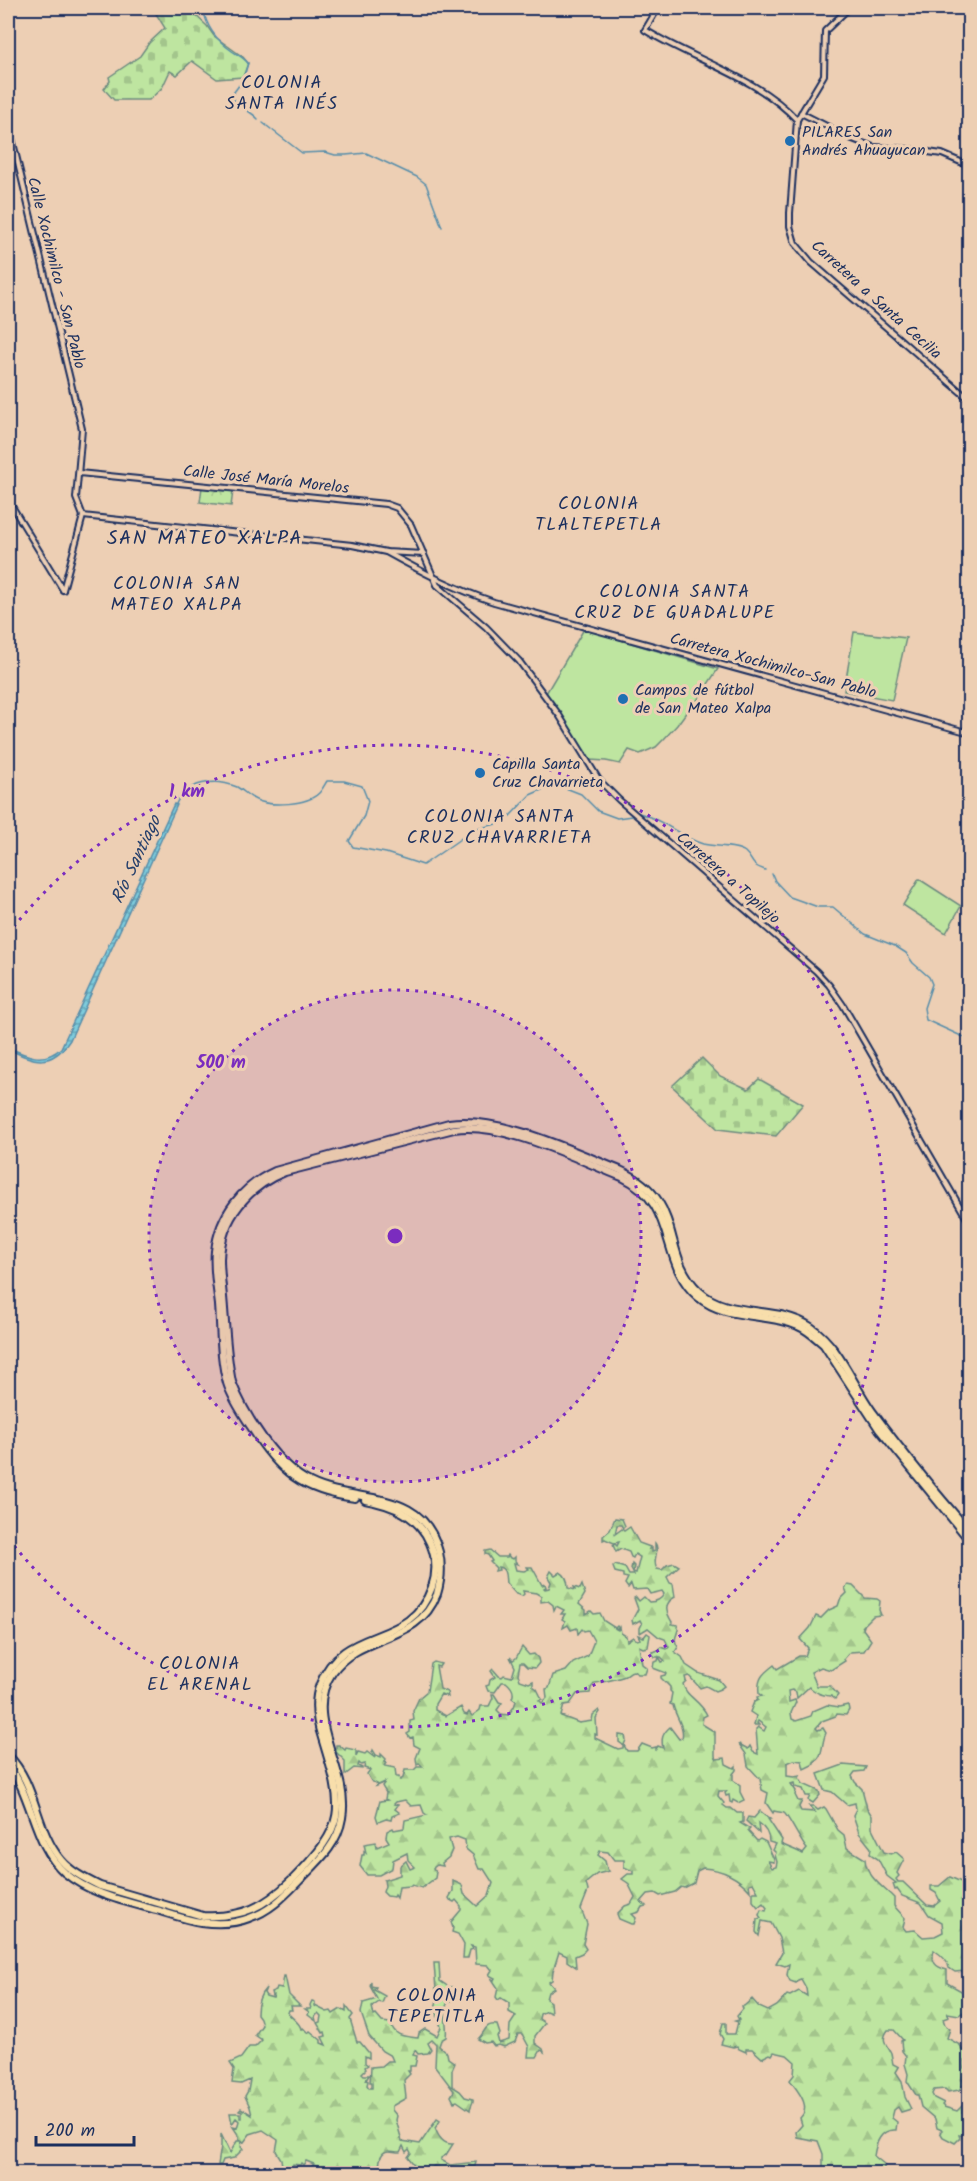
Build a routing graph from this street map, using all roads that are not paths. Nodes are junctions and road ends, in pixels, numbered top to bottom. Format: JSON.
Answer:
{"nodes":[{"id":1,"x":658,"y":8,"type":"edge"},
{"id":2,"x":849,"y":8,"type":"edge"},
{"id":3,"x":801,"y":113,"type":"junction"},
{"id":4,"x":797,"y":120,"type":"junction"},
{"id":5,"x":8,"y":122,"type":"edge"},
{"id":6,"x":969,"y":166,"type":"edge"},
{"id":7,"x":969,"y":400,"type":"edge"},
{"id":8,"x":79,"y":473,"type":"junction"},
{"id":9,"x":8,"y":504,"type":"edge"},
{"id":10,"x":83,"y":516,"type":"junction"},
{"id":11,"x":386,"y":552,"type":"junction"},
{"id":12,"x":424,"y":554,"type":"junction"},
{"id":13,"x":434,"y":579,"type":"junction"},
{"id":14,"x":969,"y":733,"type":"edge"},
{"id":15,"x":969,"y":1224,"type":"edge"},
{"id":16,"x":969,"y":1532,"type":"edge"},
{"id":17,"x":969,"y":1541,"type":"edge"},
{"id":18,"x":8,"y":1755,"type":"edge"},
{"id":19,"x":8,"y":1764,"type":"edge"}],
"edges":[{"from":1,"to":4,"type":"main road"},
{"from":2,"to":3,"type":"main road","name":"Carretera a Santa Cecilia"},
{"from":3,"to":4,"type":"main road","name":"Carretera a Santa Cecilia"},
{"from":3,"to":6,"type":"main road"},
{"from":4,"to":7,"type":"main road","name":"Carretera a Santa Cecilia"},
{"from":5,"to":8,"type":"main road","name":"Calle Xochimilco - San Pablo"},
{"from":8,"to":10,"type":"main road","name":"Calle Xochimilco - San Pablo"},
{"from":8,"to":12,"type":"main road","name":"Calle José María Morelos"},
{"from":9,"to":10,"type":"main road"},
{"from":10,"to":11,"type":"main road"},
{"from":11,"to":12,"type":"main road"},
{"from":11,"to":13,"type":"main road"},
{"from":12,"to":13,"type":"main road","name":"Calle José María Morelos"},
{"from":13,"to":14,"type":"main road","name":"Carretera Xochimilco-San Pablo"},
{"from":13,"to":15,"type":"main road","name":"Carretera a Topilejo"},
{"from":16,"to":18,"type":"highway"},
{"from":17,"to":19,"type":"highway"}]}
